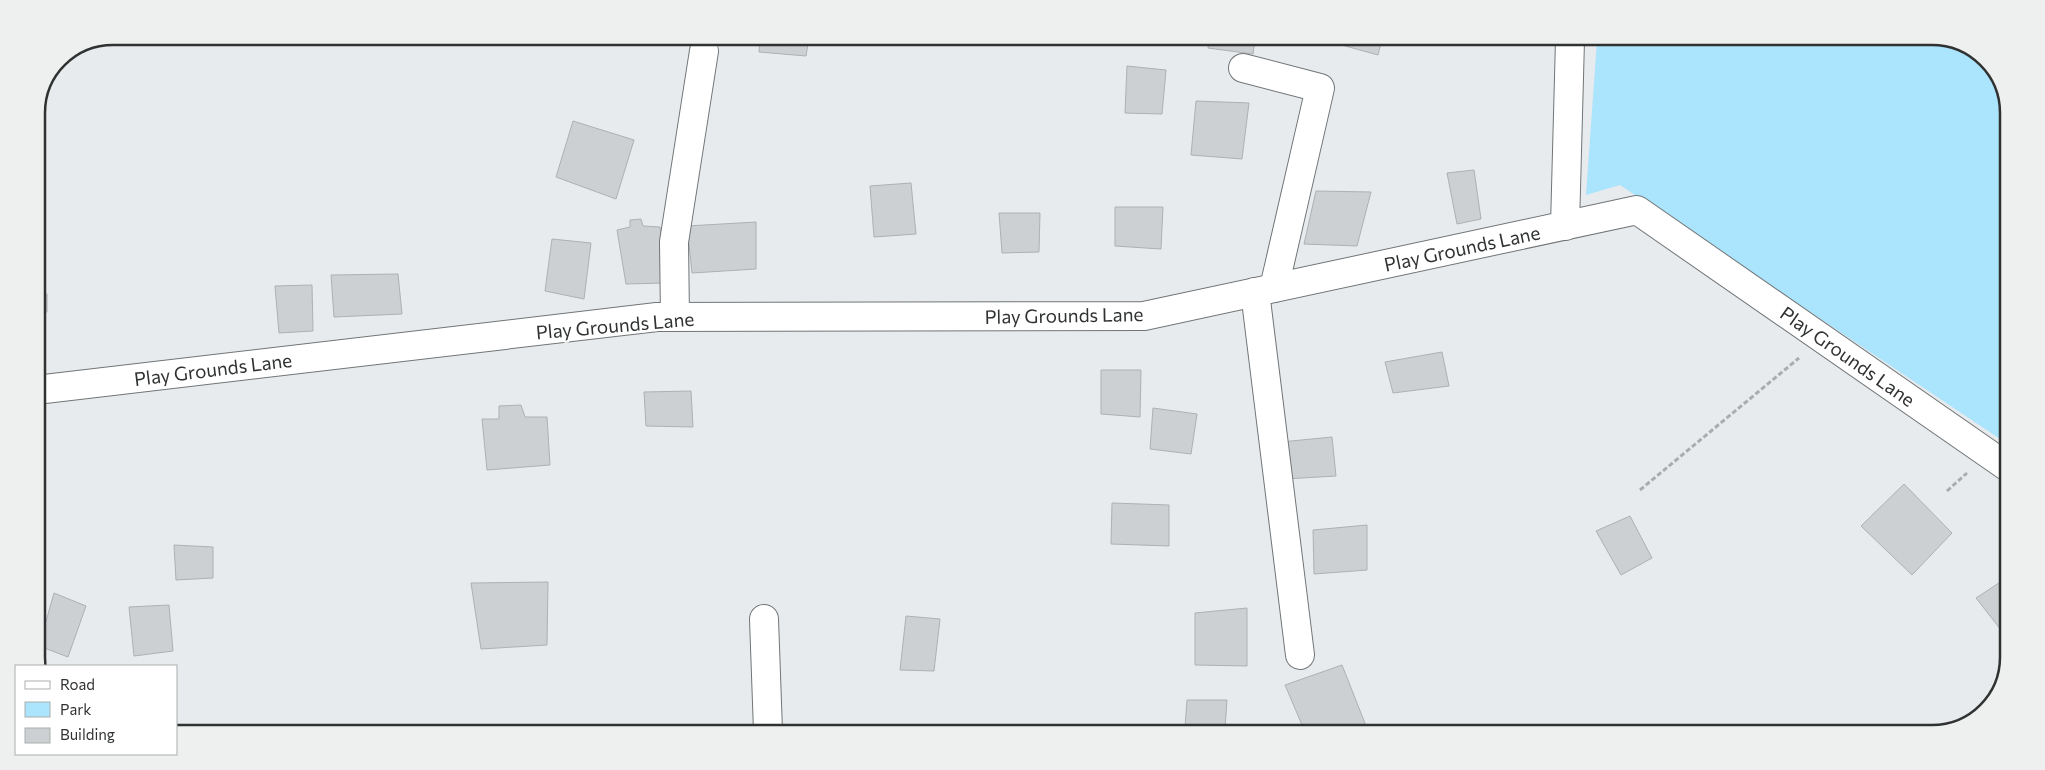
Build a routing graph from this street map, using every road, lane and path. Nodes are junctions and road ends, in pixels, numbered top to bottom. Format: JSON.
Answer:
{"nodes":[{"id":1,"x":1570,"y":45,"type":"edge"},
{"id":2,"x":704,"y":51,"type":"dead end"},
{"id":3,"x":1243,"y":68,"type":"dead end"},
{"id":4,"x":1565,"y":226,"type":"junction"},
{"id":5,"x":1265,"y":290,"type":"junction"},
{"id":6,"x":675,"y":317,"type":"junction"},
{"id":7,"x":1822,"y":338,"type":"junction"},
{"id":8,"x":45,"y":389,"type":"edge"},
{"id":9,"x":2000,"y":462,"type":"edge"},
{"id":10,"x":1640,"y":490,"type":"dead end"},
{"id":11,"x":764,"y":619,"type":"dead end"},
{"id":12,"x":1300,"y":655,"type":"dead end"},
{"id":13,"x":768,"y":725,"type":"edge"}],
"edges":[{"from":1,"to":4,"type":"street"},
{"from":2,"to":6,"type":"street"},
{"from":3,"to":5,"type":"street"},
{"from":4,"to":5,"type":"street","name":"Play Grounds Lane"},
{"from":4,"to":7,"type":"street","name":"Play Grounds Lane"},
{"from":5,"to":6,"type":"street","name":"Play Grounds Lane"},
{"from":5,"to":12,"type":"street"},
{"from":6,"to":8,"type":"street","name":"Play Grounds Lane"},
{"from":7,"to":9,"type":"street","name":"Play Grounds Lane"},
{"from":7,"to":10,"type":"path"},
{"from":11,"to":13,"type":"street"}]}
